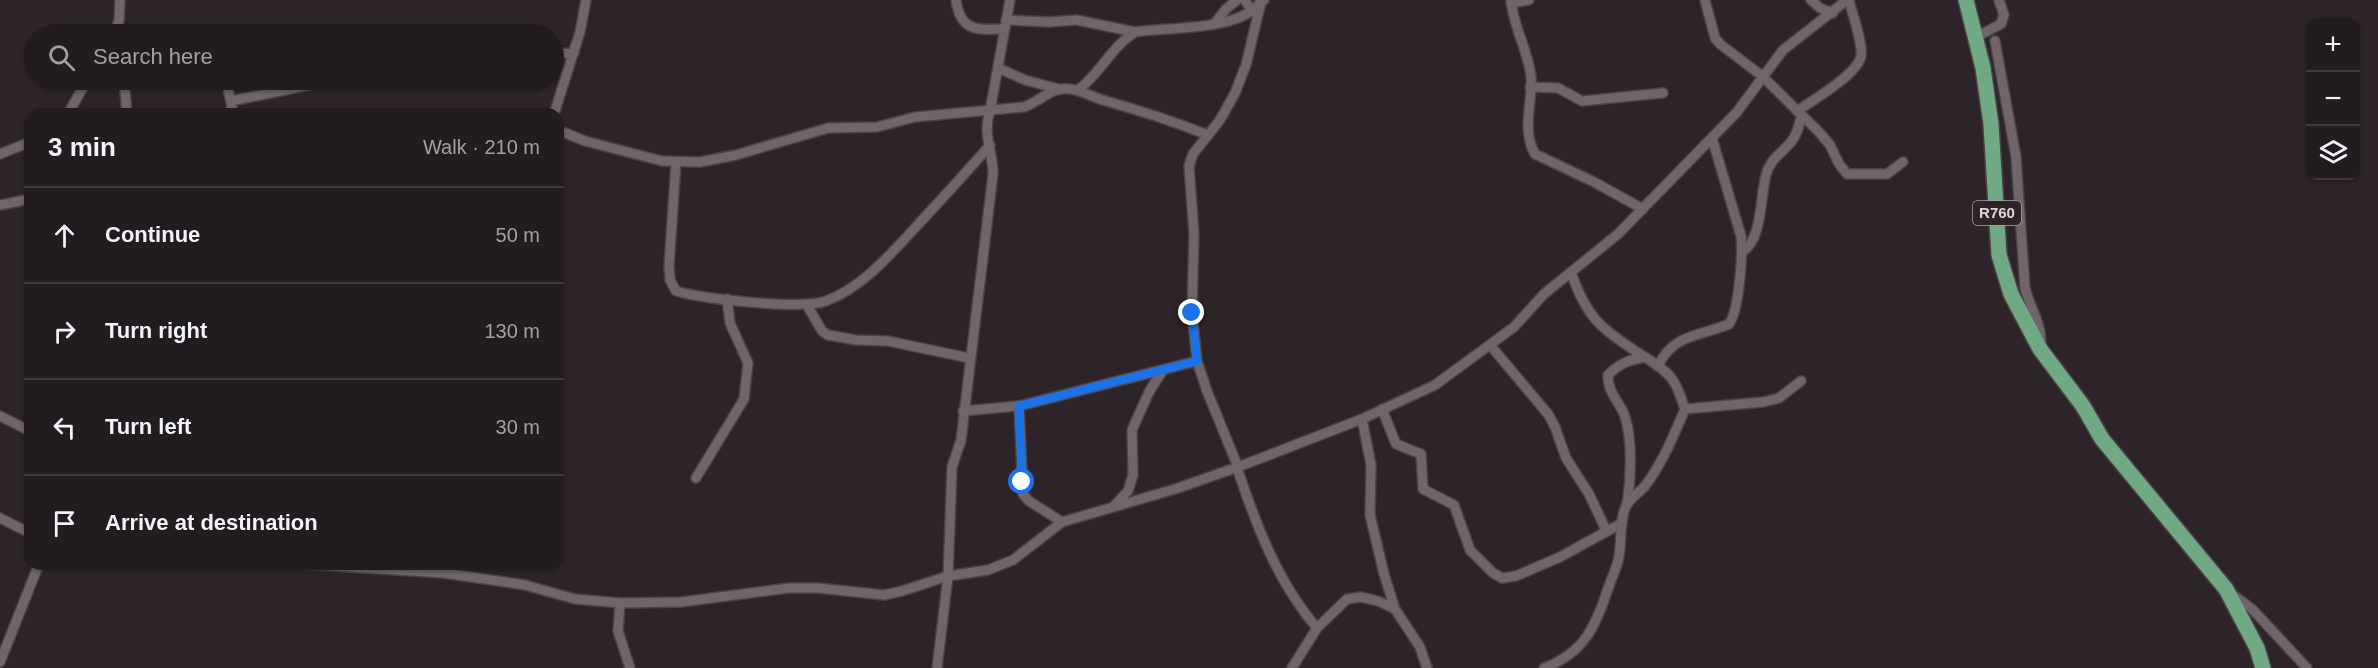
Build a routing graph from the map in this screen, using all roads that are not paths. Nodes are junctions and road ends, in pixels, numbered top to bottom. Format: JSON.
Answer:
{"nodes":[{"id":1,"x":120,"y":0,"type":"edge"},
{"id":2,"x":586,"y":0,"type":"edge"},
{"id":3,"x":956,"y":0,"type":"edge"},
{"id":4,"x":1010,"y":0,"type":"edge"},
{"id":5,"x":1237,"y":0,"type":"edge"},
{"id":6,"x":1245,"y":0,"type":"edge"},
{"id":7,"x":1529,"y":0,"type":"edge"},
{"id":8,"x":1705,"y":0,"type":"edge"},
{"id":9,"x":1811,"y":0,"type":"edge"},
{"id":10,"x":1848,"y":0,"type":"edge"},
{"id":11,"x":1966,"y":0,"type":"edge"},
{"id":12,"x":2000,"y":0,"type":"edge"},
{"id":13,"x":1262,"y":1,"type":"edge"},
{"id":14,"x":1511,"y":2,"type":"edge"},
{"id":15,"x":1252,"y":12,"type":"junction"},
{"id":16,"x":1833,"y":13,"type":"junction"},
{"id":17,"x":118,"y":24,"type":"edge"},
{"id":18,"x":1006,"y":24,"type":"junction"},
{"id":19,"x":1214,"y":24,"type":"junction"},
{"id":20,"x":2001,"y":24,"type":"junction"},
{"id":21,"x":1135,"y":32,"type":"junction"},
{"id":22,"x":1981,"y":35,"type":"junction"},
{"id":23,"x":1995,"y":41,"type":"junction"},
{"id":24,"x":574,"y":53,"type":"junction"},
{"id":25,"x":564,"y":54,"type":"edge"},
{"id":26,"x":998,"y":68,"type":"junction"},
{"id":27,"x":1762,"y":76,"type":"junction"},
{"id":28,"x":564,"y":84,"type":"edge"},
{"id":29,"x":1530,"y":87,"type":"junction"},
{"id":30,"x":1059,"y":89,"type":"junction"},
{"id":31,"x":81,"y":90,"type":"edge"},
{"id":32,"x":125,"y":90,"type":"edge"},
{"id":33,"x":228,"y":90,"type":"edge"},
{"id":34,"x":285,"y":90,"type":"edge"},
{"id":35,"x":562,"y":90,"type":"edge"},
{"id":36,"x":1078,"y":90,"type":"junction"},
{"id":37,"x":1663,"y":93,"type":"dead end"},
{"id":38,"x":231,"y":101,"type":"junction"},
{"id":39,"x":71,"y":108,"type":"edge"},
{"id":40,"x":126,"y":108,"type":"edge"},
{"id":41,"x":231,"y":108,"type":"edge"},
{"id":42,"x":556,"y":108,"type":"edge"},
{"id":43,"x":990,"y":111,"type":"junction"},
{"id":44,"x":1799,"y":114,"type":"junction"},
{"id":45,"x":564,"y":132,"type":"edge"},
{"id":46,"x":1209,"y":135,"type":"junction"},
{"id":47,"x":1712,"y":138,"type":"junction"},
{"id":48,"x":24,"y":144,"type":"edge"},
{"id":49,"x":990,"y":146,"type":"junction"},
{"id":50,"x":0,"y":154,"type":"edge"},
{"id":51,"x":676,"y":162,"type":"junction"},
{"id":52,"x":1903,"y":162,"type":"dead end"},
{"id":53,"x":24,"y":200,"type":"edge"},
{"id":54,"x":0,"y":205,"type":"edge"},
{"id":55,"x":1643,"y":209,"type":"junction"},
{"id":56,"x":1742,"y":252,"type":"junction"},
{"id":57,"x":1571,"y":272,"type":"junction"},
{"id":58,"x":727,"y":299,"type":"junction"},
{"id":59,"x":807,"y":305,"type":"junction"},
{"id":60,"x":1490,"y":345,"type":"junction"},
{"id":61,"x":2040,"y":349,"type":"junction"},
{"id":62,"x":1645,"y":357,"type":"junction"},
{"id":63,"x":969,"y":358,"type":"junction"},
{"id":64,"x":1197,"y":361,"type":"junction"},
{"id":65,"x":1658,"y":366,"type":"junction"},
{"id":66,"x":1163,"y":370,"type":"junction"},
{"id":67,"x":1801,"y":381,"type":"dead end"},
{"id":68,"x":1019,"y":406,"type":"junction"},
{"id":69,"x":1382,"y":409,"type":"junction"},
{"id":70,"x":1685,"y":409,"type":"junction"},
{"id":71,"x":963,"y":411,"type":"junction"},
{"id":72,"x":0,"y":416,"type":"edge"},
{"id":73,"x":1362,"y":419,"type":"junction"},
{"id":74,"x":24,"y":428,"type":"edge"},
{"id":75,"x":1237,"y":467,"type":"junction"},
{"id":76,"x":696,"y":478,"type":"dead end"},
{"id":77,"x":1627,"y":505,"type":"junction"},
{"id":78,"x":1111,"y":508,"type":"junction"},
{"id":79,"x":0,"y":518,"type":"edge"},
{"id":80,"x":1062,"y":522,"type":"junction"},
{"id":81,"x":1622,"y":523,"type":"junction"},
{"id":82,"x":24,"y":530,"type":"edge"},
{"id":83,"x":1606,"y":530,"type":"junction"},
{"id":84,"x":36,"y":570,"type":"edge"},
{"id":85,"x":396,"y":570,"type":"edge"},
{"id":86,"x":948,"y":576,"type":"junction"},
{"id":87,"x":2226,"y":589,"type":"junction"},
{"id":88,"x":620,"y":603,"type":"junction"},
{"id":89,"x":1395,"y":609,"type":"junction"},
{"id":90,"x":1317,"y":628,"type":"junction"},
{"id":91,"x":2,"y":647,"type":"edge"},
{"id":92,"x":0,"y":662,"type":"edge"},
{"id":93,"x":630,"y":668,"type":"edge"},
{"id":94,"x":937,"y":668,"type":"edge"},
{"id":95,"x":1292,"y":668,"type":"edge"},
{"id":96,"x":1427,"y":668,"type":"edge"},
{"id":97,"x":1544,"y":668,"type":"edge"},
{"id":98,"x":2263,"y":668,"type":"edge"},
{"id":99,"x":2307,"y":668,"type":"edge"}],
"edges":[{"from":1,"to":17,"type":"street"},
{"from":2,"to":24,"type":"street"},
{"from":3,"to":18,"type":"street"},
{"from":4,"to":18,"type":"street"},
{"from":5,"to":19,"type":"street"},
{"from":6,"to":15,"type":"street"},
{"from":7,"to":14,"type":"street"},
{"from":8,"to":27,"type":"street"},
{"from":9,"to":16,"type":"street"},
{"from":10,"to":16,"type":"street"},
{"from":10,"to":44,"type":"street"},
{"from":11,"to":22,"type":"main road","number":"R760"},
{"from":12,"to":20,"type":"street"},
{"from":13,"to":15,"type":"street"},
{"from":13,"to":46,"type":"street"},
{"from":14,"to":29,"type":"street"},
{"from":15,"to":19,"type":"street"},
{"from":16,"to":27,"type":"street"},
{"from":18,"to":21,"type":"street"},
{"from":18,"to":26,"type":"street"},
{"from":19,"to":21,"type":"street"},
{"from":20,"to":22,"type":"street"},
{"from":20,"to":23,"type":"street"},
{"from":21,"to":36,"type":"street"},
{"from":22,"to":23,"type":"street"},
{"from":22,"to":61,"type":"main road","number":"R760"},
{"from":23,"to":61,"type":"street"},
{"from":24,"to":25,"type":"street"},
{"from":24,"to":28,"type":"street"},
{"from":26,"to":30,"type":"street"},
{"from":26,"to":43,"type":"street"},
{"from":27,"to":44,"type":"street"},
{"from":27,"to":47,"type":"street"},
{"from":29,"to":37,"type":"street"},
{"from":29,"to":55,"type":"street"},
{"from":30,"to":36,"type":"street"},
{"from":30,"to":43,"type":"street"},
{"from":31,"to":39,"type":"street"},
{"from":32,"to":40,"type":"street"},
{"from":33,"to":38,"type":"street"},
{"from":34,"to":38,"type":"street"},
{"from":35,"to":42,"type":"street"},
{"from":36,"to":46,"type":"street"},
{"from":38,"to":41,"type":"street"},
{"from":43,"to":49,"type":"street"},
{"from":43,"to":51,"type":"street"},
{"from":44,"to":52,"type":"street"},
{"from":44,"to":56,"type":"street"},
{"from":45,"to":51,"type":"street"},
{"from":46,"to":64,"type":"street"},
{"from":47,"to":55,"type":"street"},
{"from":47,"to":56,"type":"street"},
{"from":48,"to":50,"type":"street"},
{"from":49,"to":59,"type":"street"},
{"from":49,"to":63,"type":"street"},
{"from":51,"to":58,"type":"street"},
{"from":53,"to":54,"type":"street"},
{"from":55,"to":57,"type":"street"},
{"from":56,"to":65,"type":"street"},
{"from":57,"to":60,"type":"street"},
{"from":57,"to":62,"type":"street"},
{"from":58,"to":59,"type":"street"},
{"from":58,"to":76,"type":"street"},
{"from":59,"to":63,"type":"street"},
{"from":60,"to":69,"type":"street"},
{"from":60,"to":83,"type":"street"},
{"from":61,"to":87,"type":"main road","number":"R760"},
{"from":62,"to":65,"type":"street"},
{"from":62,"to":77,"type":"street"},
{"from":63,"to":71,"type":"street"},
{"from":64,"to":66,"type":"street"},
{"from":64,"to":75,"type":"street"},
{"from":65,"to":70,"type":"street"},
{"from":66,"to":68,"type":"street"},
{"from":66,"to":78,"type":"street"},
{"from":67,"to":70,"type":"street"},
{"from":68,"to":71,"type":"street"},
{"from":68,"to":80,"type":"street"},
{"from":69,"to":73,"type":"street"},
{"from":69,"to":83,"type":"street"},
{"from":70,"to":77,"type":"street"},
{"from":71,"to":86,"type":"street"},
{"from":72,"to":74,"type":"street"},
{"from":73,"to":75,"type":"street"},
{"from":73,"to":89,"type":"street"},
{"from":75,"to":78,"type":"street"},
{"from":75,"to":90,"type":"street"},
{"from":77,"to":81,"type":"street"},
{"from":78,"to":80,"type":"street"},
{"from":79,"to":82,"type":"street"},
{"from":80,"to":86,"type":"street"},
{"from":81,"to":83,"type":"street"},
{"from":81,"to":97,"type":"street"},
{"from":84,"to":91,"type":"street"},
{"from":85,"to":88,"type":"street"},
{"from":86,"to":88,"type":"street"},
{"from":86,"to":94,"type":"street"},
{"from":87,"to":98,"type":"main road"},
{"from":87,"to":99,"type":"street"},
{"from":88,"to":93,"type":"street"},
{"from":89,"to":90,"type":"street"},
{"from":89,"to":96,"type":"street"},
{"from":90,"to":95,"type":"street"},
{"from":91,"to":92,"type":"street"}]}
